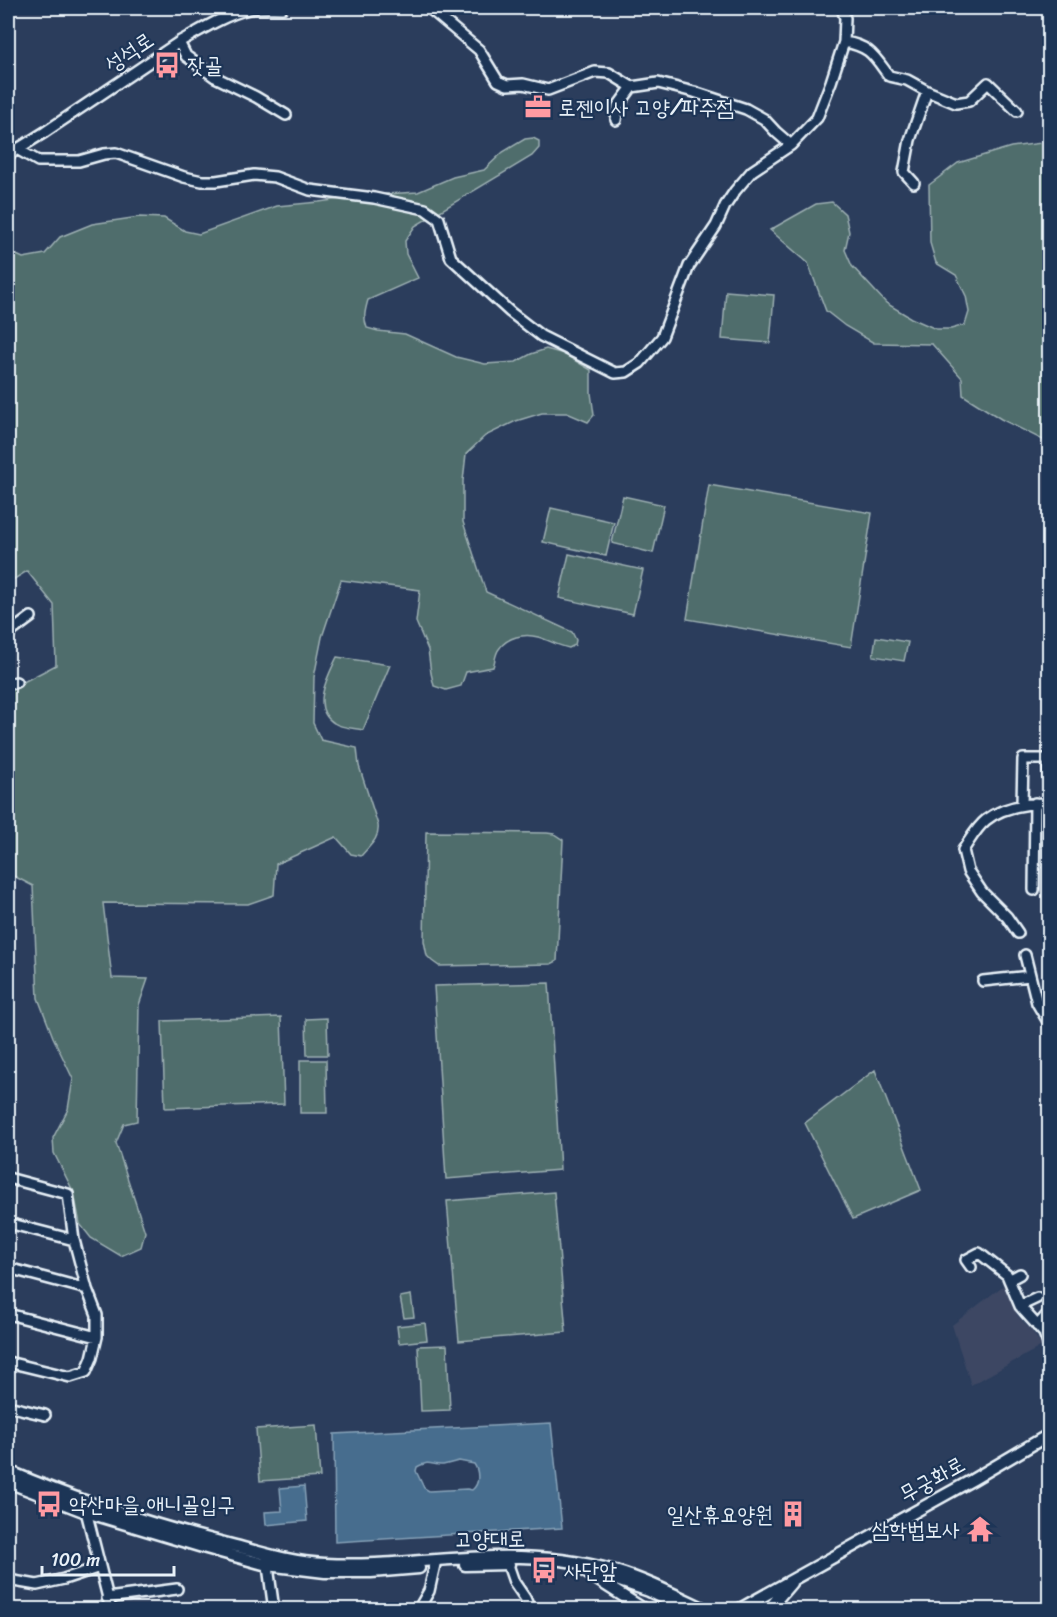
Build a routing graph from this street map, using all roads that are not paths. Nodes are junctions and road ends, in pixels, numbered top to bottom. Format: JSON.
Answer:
{"nodes":[{"id":1,"x":248,"y":8,"type":"edge"},
{"id":2,"x":282,"y":8,"type":"edge"},
{"id":3,"x":429,"y":8,"type":"edge"},
{"id":4,"x":842,"y":8,"type":"edge"},
{"id":5,"x":179,"y":42,"type":"junction"},
{"id":6,"x":844,"y":42,"type":"junction"},
{"id":7,"x":632,"y":87,"type":"junction"},
{"id":8,"x":927,"y":91,"type":"junction"},
{"id":9,"x":1017,"y":111,"type":"dead end"},
{"id":10,"x":286,"y":115,"type":"dead end"},
{"id":11,"x":616,"y":120,"type":"dead end"},
{"id":12,"x":791,"y":145,"type":"junction"},
{"id":13,"x":17,"y":149,"type":"junction"},
{"id":14,"x":8,"y":155,"type":"edge"},
{"id":15,"x":914,"y":183,"type":"dead end"},
{"id":16,"x":31,"y":617,"type":"dead end"},
{"id":17,"x":8,"y":634,"type":"edge"},
{"id":18,"x":1035,"y":803,"type":"junction"},
{"id":19,"x":1049,"y":803,"type":"edge"},
{"id":20,"x":1023,"y":804,"type":"junction"},
{"id":21,"x":1034,"y":890,"type":"dead end"},
{"id":22,"x":1018,"y":933,"type":"dead end"},
{"id":23,"x":1025,"y":955,"type":"dead end"},
{"id":24,"x":1030,"y":976,"type":"junction"},
{"id":25,"x":983,"y":981,"type":"dead end"},
{"id":26,"x":1050,"y":1025,"type":"edge"},
{"id":27,"x":8,"y":1178,"type":"edge"},
{"id":28,"x":8,"y":1223,"type":"edge"},
{"id":29,"x":74,"y":1240,"type":"junction"},
{"id":30,"x":971,"y":1267,"type":"dead end"},
{"id":31,"x":8,"y":1268,"type":"edge"},
{"id":32,"x":1020,"y":1274,"type":"dead end"},
{"id":33,"x":1009,"y":1280,"type":"junction"},
{"id":34,"x":87,"y":1289,"type":"junction"},
{"id":35,"x":1037,"y":1298,"type":"dead end"},
{"id":36,"x":1020,"y":1306,"type":"junction"},
{"id":37,"x":8,"y":1314,"type":"edge"},
{"id":38,"x":1047,"y":1315,"type":"dead end"},
{"id":39,"x":1037,"y":1326,"type":"junction"},
{"id":40,"x":97,"y":1337,"type":"junction"},
{"id":41,"x":1049,"y":1344,"type":"edge"},
{"id":42,"x":8,"y":1362,"type":"edge"},
{"id":43,"x":8,"y":1406,"type":"edge"},
{"id":44,"x":45,"y":1415,"type":"dead end"},
{"id":45,"x":1050,"y":1434,"type":"edge"},
{"id":46,"x":8,"y":1471,"type":"edge"},
{"id":47,"x":8,"y":1482,"type":"edge"},
{"id":48,"x":83,"y":1500,"type":"junction"},
{"id":49,"x":86,"y":1512,"type":"junction"},
{"id":50,"x":267,"y":1559,"type":"junction"},
{"id":51,"x":506,"y":1560,"type":"junction"},
{"id":52,"x":435,"y":1563,"type":"junction"},
{"id":53,"x":100,"y":1567,"type":"junction"},
{"id":54,"x":584,"y":1571,"type":"junction"},
{"id":55,"x":797,"y":1576,"type":"junction"},
{"id":56,"x":8,"y":1580,"type":"edge"},
{"id":57,"x":177,"y":1589,"type":"dead end"},
{"id":58,"x":107,"y":1598,"type":"junction"},
{"id":59,"x":111,"y":1610,"type":"edge"},
{"id":60,"x":274,"y":1610,"type":"edge"},
{"id":61,"x":418,"y":1610,"type":"edge"},
{"id":62,"x":530,"y":1610,"type":"edge"},
{"id":63,"x":645,"y":1610,"type":"edge"},
{"id":64,"x":687,"y":1610,"type":"edge"},
{"id":65,"x":707,"y":1610,"type":"edge"},
{"id":66,"x":738,"y":1610,"type":"edge"},
{"id":67,"x":768,"y":1610,"type":"edge"}],
"edges":[{"from":1,"to":2,"type":"street","name":"성석로"},
{"from":1,"to":5,"type":"street","name":"성석로"},
{"from":3,"to":7,"type":"street"},
{"from":4,"to":6,"type":"street"},
{"from":5,"to":10,"type":"street"},
{"from":5,"to":13,"type":"street","name":"성석로"},
{"from":6,"to":8,"type":"street"},
{"from":6,"to":12,"type":"street"},
{"from":7,"to":11,"type":"street"},
{"from":7,"to":12,"type":"street"},
{"from":8,"to":9,"type":"street"},
{"from":8,"to":15,"type":"street"},
{"from":12,"to":13,"type":"street"},
{"from":13,"to":14,"type":"street","name":"성석로"},
{"from":16,"to":17,"type":"street"},
{"from":18,"to":19,"type":"street"},
{"from":18,"to":20,"type":"street"},
{"from":18,"to":21,"type":"street"},
{"from":19,"to":20,"type":"street"},
{"from":20,"to":22,"type":"street"},
{"from":23,"to":24,"type":"street"},
{"from":24,"to":25,"type":"street"},
{"from":24,"to":26,"type":"street"},
{"from":27,"to":29,"type":"street"},
{"from":28,"to":29,"type":"street"},
{"from":29,"to":34,"type":"street"},
{"from":30,"to":33,"type":"street"},
{"from":31,"to":34,"type":"street"},
{"from":32,"to":33,"type":"street"},
{"from":33,"to":36,"type":"street"},
{"from":34,"to":40,"type":"street"},
{"from":35,"to":36,"type":"street"},
{"from":36,"to":39,"type":"street"},
{"from":37,"to":40,"type":"street"},
{"from":38,"to":39,"type":"street"},
{"from":39,"to":41,"type":"street"},
{"from":40,"to":42,"type":"street"},
{"from":43,"to":44,"type":"street"},
{"from":45,"to":55,"type":"main road","name":"무궁화로"},
{"from":46,"to":48,"type":"main road","name":"고양대로"},
{"from":47,"to":49,"type":"main road","name":"고양대로"},
{"from":48,"to":49,"type":"street"},
{"from":48,"to":50,"type":"main road","name":"고양대로"},
{"from":49,"to":50,"type":"main road","name":"고양대로"},
{"from":49,"to":53,"type":"street"},
{"from":50,"to":52,"type":"main road","name":"고양대로"},
{"from":50,"to":60,"type":"street"},
{"from":51,"to":52,"type":"main road","name":"고양대로"},
{"from":51,"to":54,"type":"main road","name":"고양대로"},
{"from":51,"to":62,"type":"street"},
{"from":51,"to":65,"type":"main road","name":"고양대로"},
{"from":52,"to":61,"type":"street"},
{"from":53,"to":56,"type":"street"},
{"from":53,"to":58,"type":"street"},
{"from":54,"to":63,"type":"main road"},
{"from":54,"to":64,"type":"main road","name":"고양대로"},
{"from":55,"to":66,"type":"main road","name":"무궁화로"},
{"from":55,"to":67,"type":"main road"},
{"from":57,"to":58,"type":"street"},
{"from":58,"to":59,"type":"street"}]}
